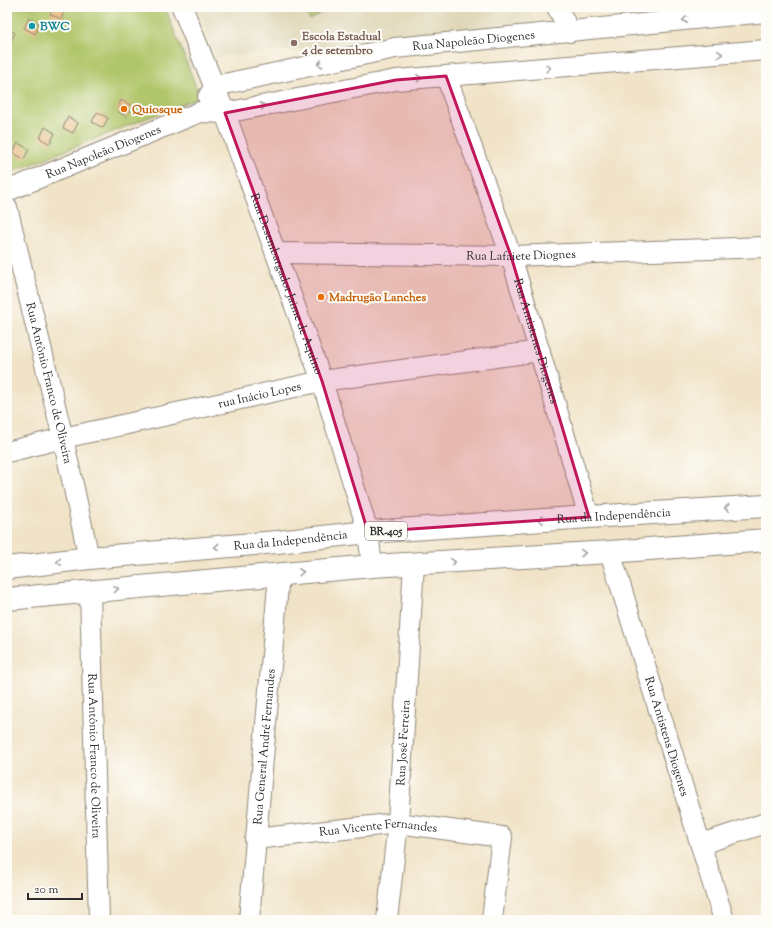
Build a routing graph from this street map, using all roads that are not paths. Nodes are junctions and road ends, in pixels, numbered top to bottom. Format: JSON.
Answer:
{"nodes":[{"id":1,"x":182,"y":7,"type":"edge"},
{"id":2,"x":557,"y":7,"type":"edge"},
{"id":3,"x":766,"y":12,"type":"edge"},
{"id":4,"x":570,"y":32,"type":"junction"},
{"id":5,"x":395,"y":48,"type":"junction"},
{"id":6,"x":766,"y":50,"type":"edge"},
{"id":7,"x":446,"y":76,"type":"junction"},
{"id":8,"x":396,"y":80,"type":"junction"},
{"id":9,"x":215,"y":86,"type":"junction"},
{"id":10,"x":200,"y":112,"type":"junction"},
{"id":11,"x":225,"y":113,"type":"junction"},
{"id":12,"x":7,"y":191,"type":"edge"},
{"id":13,"x":7,"y":207,"type":"edge"},
{"id":14,"x":766,"y":247,"type":"edge"},
{"id":15,"x":276,"y":253,"type":"junction"},
{"id":16,"x":511,"y":256,"type":"junction"},
{"id":17,"x":540,"y":351,"type":"junction"},
{"id":18,"x":322,"y":381,"type":"junction"},
{"id":19,"x":63,"y":438,"type":"junction"},
{"id":20,"x":7,"y":452,"type":"edge"},
{"id":21,"x":766,"y":506,"type":"edge"},
{"id":22,"x":589,"y":517,"type":"junction"},
{"id":23,"x":368,"y":532,"type":"junction"},
{"id":24,"x":766,"y":540,"type":"edge"},
{"id":25,"x":610,"y":552,"type":"junction"},
{"id":26,"x":89,"y":558,"type":"junction"},
{"id":27,"x":414,"y":564,"type":"junction"},
{"id":28,"x":372,"y":566,"type":"junction"},
{"id":29,"x":7,"y":568,"type":"edge"},
{"id":30,"x":279,"y":574,"type":"junction"},
{"id":31,"x":90,"y":592,"type":"junction"},
{"id":32,"x":7,"y":599,"type":"edge"},
{"id":33,"x":766,"y":822,"type":"edge"},
{"id":34,"x":398,"y":823,"type":"junction"},
{"id":35,"x":255,"y":839,"type":"junction"},
{"id":36,"x":701,"y":844,"type":"junction"},
{"id":37,"x":99,"y":920,"type":"edge"},
{"id":38,"x":249,"y":920,"type":"edge"},
{"id":39,"x":387,"y":920,"type":"edge"},
{"id":40,"x":492,"y":920,"type":"edge"},
{"id":41,"x":724,"y":920,"type":"edge"}],
"edges":[{"from":1,"to":9,"type":"street","name":"Rua Desembargador Jaime de Aquino"},
{"from":2,"to":4,"type":"street"},
{"from":3,"to":4,"type":"street","name":"Rua Napoleão Diogenes","one_way":true},
{"from":4,"to":5,"type":"street","name":"Rua Napoleão Diogenes"},
{"from":5,"to":8,"type":"street"},
{"from":5,"to":9,"type":"street","name":"Rua Napoleão Diogenes","one_way":true},
{"from":7,"to":6,"type":"street","name":"Rua Napoleão Diogenes","one_way":true},
{"from":8,"to":7,"type":"street","name":"Rua Napoleão Diogenes","one_way":true},
{"from":7,"to":16,"type":"street","name":"Rua Antistenes Diogenes"},
{"from":11,"to":8,"type":"street","name":"Rua Napoleão Diogenes","one_way":true},
{"from":9,"to":10,"type":"street"},
{"from":9,"to":11,"type":"street","name":"Rua Desembargador Jaime de Aquino"},
{"from":10,"to":11,"type":"street","name":"Rua Napoleão Diogenes"},
{"from":10,"to":12,"type":"street","name":"Rua Napoleão Diogenes"},
{"from":11,"to":15,"type":"street","name":"Rua Desembargador Jaime de Aquino"},
{"from":13,"to":19,"type":"street","name":"Rua Antônio Franco de Oliveira"},
{"from":14,"to":16,"type":"street","name":"Rua Lafaiete Diognes"},
{"from":15,"to":16,"type":"street","name":"Rua Lafaiete Diognes"},
{"from":15,"to":18,"type":"street","name":"Rua Desembargador Jaime de Aquino"},
{"from":16,"to":17,"type":"street","name":"Rua Antistenes Diogenes"},
{"from":17,"to":18,"type":"street","name":"rua Inácio Lopes"},
{"from":17,"to":22,"type":"street","name":"Rua Antistenes Diogenes"},
{"from":18,"to":19,"type":"street","name":"rua Inácio Lopes"},
{"from":18,"to":23,"type":"street","name":"Rua Desembargador Jaime de Aquino"},
{"from":19,"to":20,"type":"street","name":"rua Inácio Lopes"},
{"from":19,"to":26,"type":"street","name":"Rua Antônio Franco de Oliveira"},
{"from":21,"to":22,"type":"highway","name":"Rua da Independência","number":"BR-405","one_way":true},
{"from":22,"to":23,"type":"highway","name":"Rua da Independência","number":"BR-405","one_way":true},
{"from":23,"to":26,"type":"highway","name":"Rua da Independência","number":"BR-405","one_way":true},
{"from":23,"to":28,"type":"street","name":"Rua Desembargador Jaime de Aquino"},
{"from":24,"to":25,"type":"highway"},
{"from":27,"to":25,"type":"highway","one_way":true},
{"from":25,"to":36,"type":"street","name":"Rua Antistens Diogenes"},
{"from":26,"to":29,"type":"highway","name":"Rua da Independência","number":"BR-405","one_way":true},
{"from":27,"to":28,"type":"highway"},
{"from":27,"to":34,"type":"street","name":"Rua José Ferreira"},
{"from":30,"to":28,"type":"highway","one_way":true},
{"from":31,"to":30,"type":"highway","one_way":true},
{"from":30,"to":35,"type":"street","name":"Rua General André Fernandes"},
{"from":31,"to":32,"type":"highway"},
{"from":31,"to":37,"type":"street","name":"Rua Antônio Franco de Oliveira"},
{"from":33,"to":36,"type":"street"},
{"from":34,"to":35,"type":"street","name":"Rua Vicente Fernandes"},
{"from":34,"to":39,"type":"street","name":"Rua José Ferreira"},
{"from":34,"to":40,"type":"street","name":"Rua Vicente Fernandes"},
{"from":35,"to":38,"type":"street","name":"Rua General André Fernandes"},
{"from":36,"to":41,"type":"street","name":"Rua Antistens Diogenes"}]}
